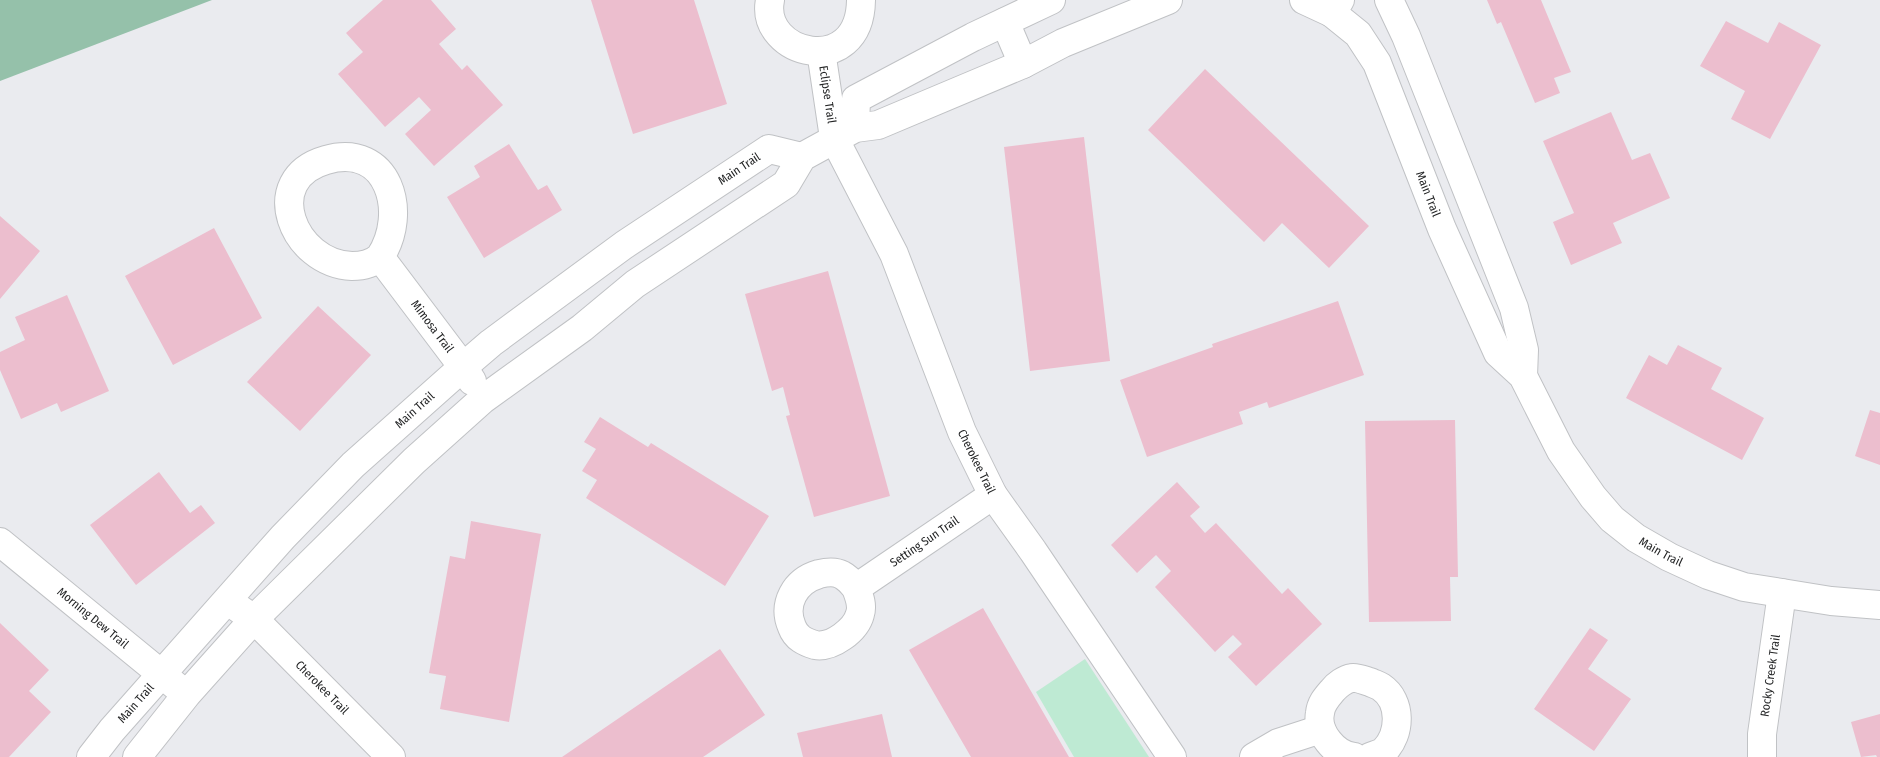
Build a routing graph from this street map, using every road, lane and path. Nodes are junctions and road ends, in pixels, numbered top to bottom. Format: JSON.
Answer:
{"nodes":[{"id":1,"x":770,"y":0,"type":"edge"},
{"id":2,"x":861,"y":0,"type":"edge"},
{"id":3,"x":1051,"y":0,"type":"edge"},
{"id":4,"x":1168,"y":0,"type":"edge"},
{"id":5,"x":1304,"y":0,"type":"edge"},
{"id":6,"x":1389,"y":0,"type":"edge"},
{"id":7,"x":1336,"y":6,"type":"edge"},
{"id":8,"x":1005,"y":22,"type":"junction"},
{"id":9,"x":821,"y":51,"type":"junction"},
{"id":10,"x":1023,"y":64,"type":"junction"},
{"id":11,"x":844,"y":133,"type":"junction"},
{"id":12,"x":802,"y":157,"type":"junction"},
{"id":13,"x":380,"y":257,"type":"dead end"},
{"id":14,"x":463,"y":367,"type":"junction"},
{"id":15,"x":1523,"y":376,"type":"junction"},
{"id":16,"x":482,"y":400,"type":"junction"},
{"id":17,"x":344,"y":474,"type":"junction"},
{"id":18,"x":993,"y":496,"type":"junction"},
{"id":19,"x":371,"y":502,"type":"junction"},
{"id":20,"x":0,"y":542,"type":"edge"},
{"id":21,"x":856,"y":588,"type":"dead end"},
{"id":22,"x":1782,"y":593,"type":"junction"},
{"id":23,"x":227,"y":600,"type":"junction"},
{"id":24,"x":1880,"y":605,"type":"edge"},
{"id":25,"x":254,"y":619,"type":"junction"},
{"id":26,"x":161,"y":674,"type":"junction"},
{"id":27,"x":187,"y":694,"type":"junction"},
{"id":28,"x":1321,"y":729,"type":"junction"},
{"id":29,"x":91,"y":757,"type":"edge"},
{"id":30,"x":137,"y":757,"type":"edge"},
{"id":31,"x":391,"y":757,"type":"edge"},
{"id":32,"x":1172,"y":757,"type":"edge"},
{"id":33,"x":1254,"y":757,"type":"edge"},
{"id":34,"x":1354,"y":757,"type":"edge"},
{"id":35,"x":1370,"y":757,"type":"edge"},
{"id":36,"x":1762,"y":757,"type":"edge"}],
"edges":[{"from":1,"to":9,"type":"street","name":"Eclipse Trail"},
{"from":2,"to":9,"type":"street","name":"Eclipse Trail"},
{"from":3,"to":8,"type":"street"},
{"from":4,"to":10,"type":"street"},
{"from":5,"to":7,"type":"street","name":"Main Trail"},
{"from":6,"to":15,"type":"street","name":"Main Trail"},
{"from":7,"to":15,"type":"street","name":"Main Trail"},
{"from":8,"to":10,"type":"street"},
{"from":8,"to":11,"type":"street"},
{"from":9,"to":11,"type":"street","name":"Eclipse Trail"},
{"from":10,"to":11,"type":"street"},
{"from":11,"to":12,"type":"street"},
{"from":11,"to":18,"type":"street","name":"Cherokee Trail"},
{"from":12,"to":14,"type":"street","name":"Main Trail"},
{"from":12,"to":16,"type":"street"},
{"from":13,"to":14,"type":"street","name":"Mimosa Trail"},
{"from":14,"to":16,"type":"street","name":"Mimosa Trail"},
{"from":14,"to":17,"type":"street","name":"Main Trail"},
{"from":15,"to":22,"type":"street","name":"Main Trail"},
{"from":16,"to":19,"type":"street"},
{"from":17,"to":19,"type":"street"},
{"from":17,"to":23,"type":"street","name":"Main Trail"},
{"from":18,"to":21,"type":"street","name":"Setting Sun Trail"},
{"from":18,"to":32,"type":"street","name":"Cherokee Trail"},
{"from":19,"to":25,"type":"street"},
{"from":20,"to":26,"type":"street","name":"Morning Dew Trail"},
{"from":22,"to":24,"type":"street","name":"Main Trail"},
{"from":22,"to":36,"type":"street","name":"Rocky Creek Trail"},
{"from":23,"to":25,"type":"street","name":"Cherokee Trail"},
{"from":23,"to":26,"type":"street","name":"Main Trail"},
{"from":25,"to":27,"type":"street"},
{"from":25,"to":31,"type":"street","name":"Cherokee Trail"},
{"from":26,"to":27,"type":"street","name":"Morning Dew Trail"},
{"from":26,"to":29,"type":"street","name":"Main Trail"},
{"from":27,"to":30,"type":"street"},
{"from":28,"to":33,"type":"street"},
{"from":28,"to":34,"type":"street"},
{"from":28,"to":35,"type":"street"}]}
